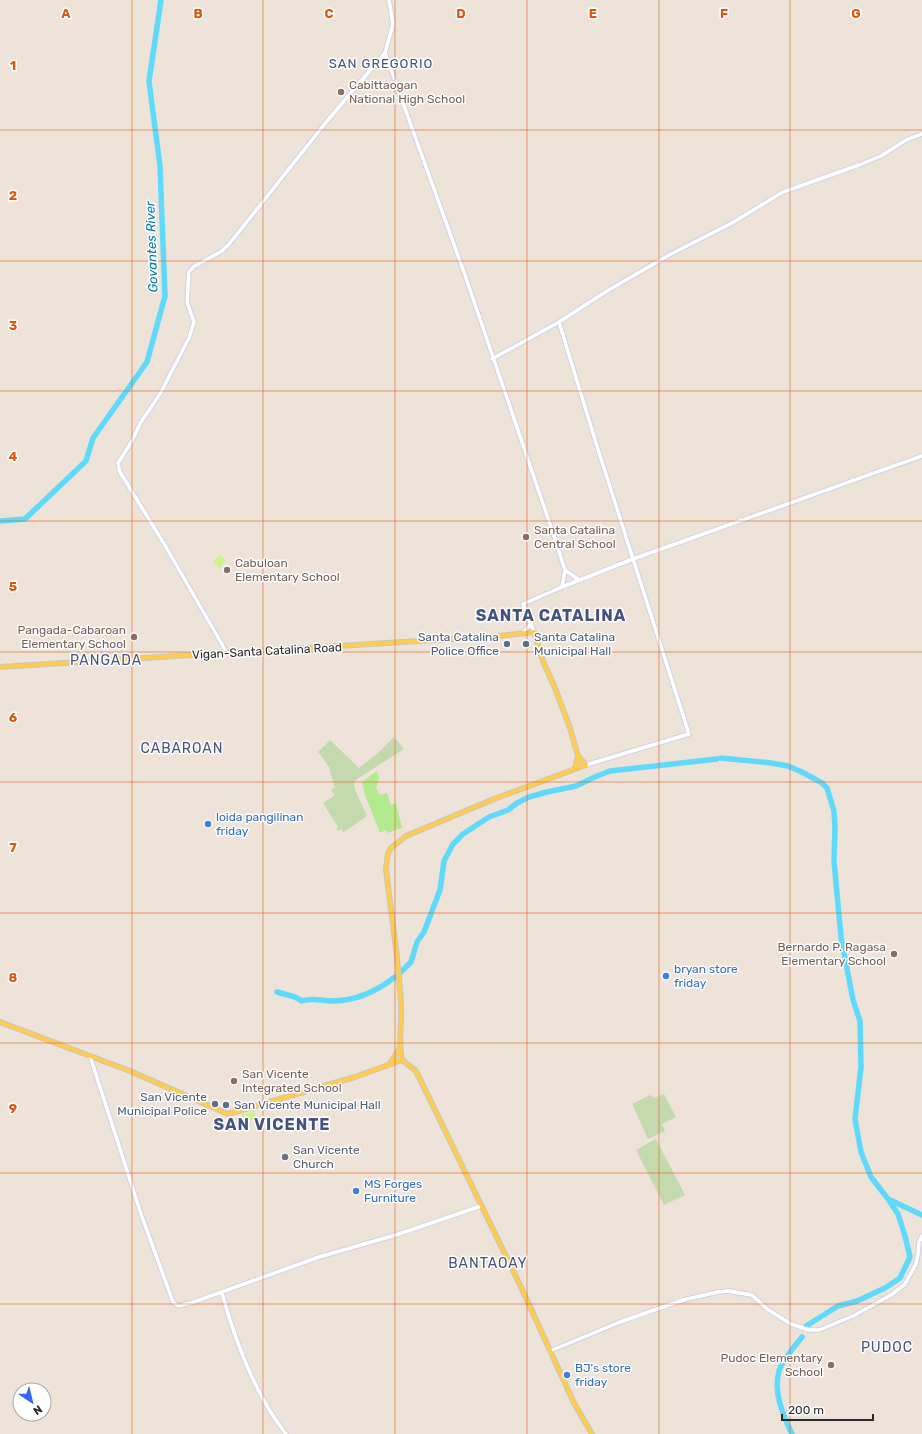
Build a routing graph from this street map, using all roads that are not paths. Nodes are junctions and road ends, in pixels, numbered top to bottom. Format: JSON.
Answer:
{"nodes":[{"id":1,"x":389,"y":0,"type":"edge"},
{"id":2,"x":385,"y":53,"type":"junction"},
{"id":3,"x":922,"y":134,"type":"edge"},
{"id":4,"x":559,"y":322,"type":"junction"},
{"id":5,"x":492,"y":359,"type":"junction"},
{"id":6,"x":922,"y":456,"type":"edge"},
{"id":7,"x":633,"y":559,"type":"junction"},
{"id":8,"x":565,"y":570,"type":"junction"},
{"id":9,"x":578,"y":580,"type":"junction"},
{"id":10,"x":562,"y":586,"type":"junction"},
{"id":11,"x":531,"y":623,"type":"junction"},
{"id":12,"x":534,"y":632,"type":"junction"},
{"id":13,"x":523,"y":633,"type":"junction"},
{"id":14,"x":227,"y":653,"type":"junction"},
{"id":15,"x":0,"y":667,"type":"edge"},
{"id":16,"x":578,"y":756,"type":"junction"},
{"id":17,"x":586,"y":765,"type":"junction"},
{"id":18,"x":575,"y":768,"type":"junction"},
{"id":19,"x":0,"y":1022,"type":"edge"},
{"id":20,"x":399,"y":1049,"type":"junction"},
{"id":21,"x":90,"y":1056,"type":"junction"},
{"id":22,"x":402,"y":1060,"type":"junction"},
{"id":23,"x":389,"y":1065,"type":"junction"},
{"id":24,"x":481,"y":1206,"type":"junction"},
{"id":25,"x":922,"y":1236,"type":"edge"},
{"id":26,"x":222,"y":1293,"type":"junction"},
{"id":27,"x":550,"y":1351,"type":"junction"},
{"id":28,"x":286,"y":1434,"type":"edge"},
{"id":29,"x":592,"y":1434,"type":"edge"}],
"edges":[{"from":1,"to":2,"type":"street"},
{"from":2,"to":5,"type":"street"},
{"from":2,"to":14,"type":"street"},
{"from":3,"to":4,"type":"street"},
{"from":4,"to":5,"type":"street"},
{"from":4,"to":7,"type":"street"},
{"from":5,"to":8,"type":"street"},
{"from":6,"to":7,"type":"street"},
{"from":7,"to":9,"type":"street"},
{"from":7,"to":17,"type":"street"},
{"from":8,"to":9,"type":"street"},
{"from":8,"to":10,"type":"street"},
{"from":9,"to":10,"type":"street"},
{"from":10,"to":11,"type":"street"},
{"from":11,"to":12,"type":"street"},
{"from":11,"to":13,"type":"street"},
{"from":12,"to":13,"type":"main road","name":"Vigan-Santa Catalina Road"},
{"from":12,"to":16,"type":"main road"},
{"from":13,"to":14,"type":"main road","name":"Vigan-Santa Catalina Road"},
{"from":14,"to":15,"type":"main road","name":"Vigan-Santa Catalina Road"},
{"from":16,"to":17,"type":"main road"},
{"from":16,"to":18,"type":"main road"},
{"from":17,"to":18,"type":"main road"},
{"from":18,"to":20,"type":"main road"},
{"from":19,"to":21,"type":"main road"},
{"from":20,"to":22,"type":"main road"},
{"from":20,"to":23,"type":"main road"},
{"from":21,"to":23,"type":"main road"},
{"from":21,"to":26,"type":"street"},
{"from":22,"to":23,"type":"main road"},
{"from":22,"to":24,"type":"main road"},
{"from":24,"to":26,"type":"street"},
{"from":24,"to":27,"type":"main road"},
{"from":25,"to":27,"type":"street"},
{"from":26,"to":28,"type":"street"},
{"from":27,"to":29,"type":"main road"}]}
